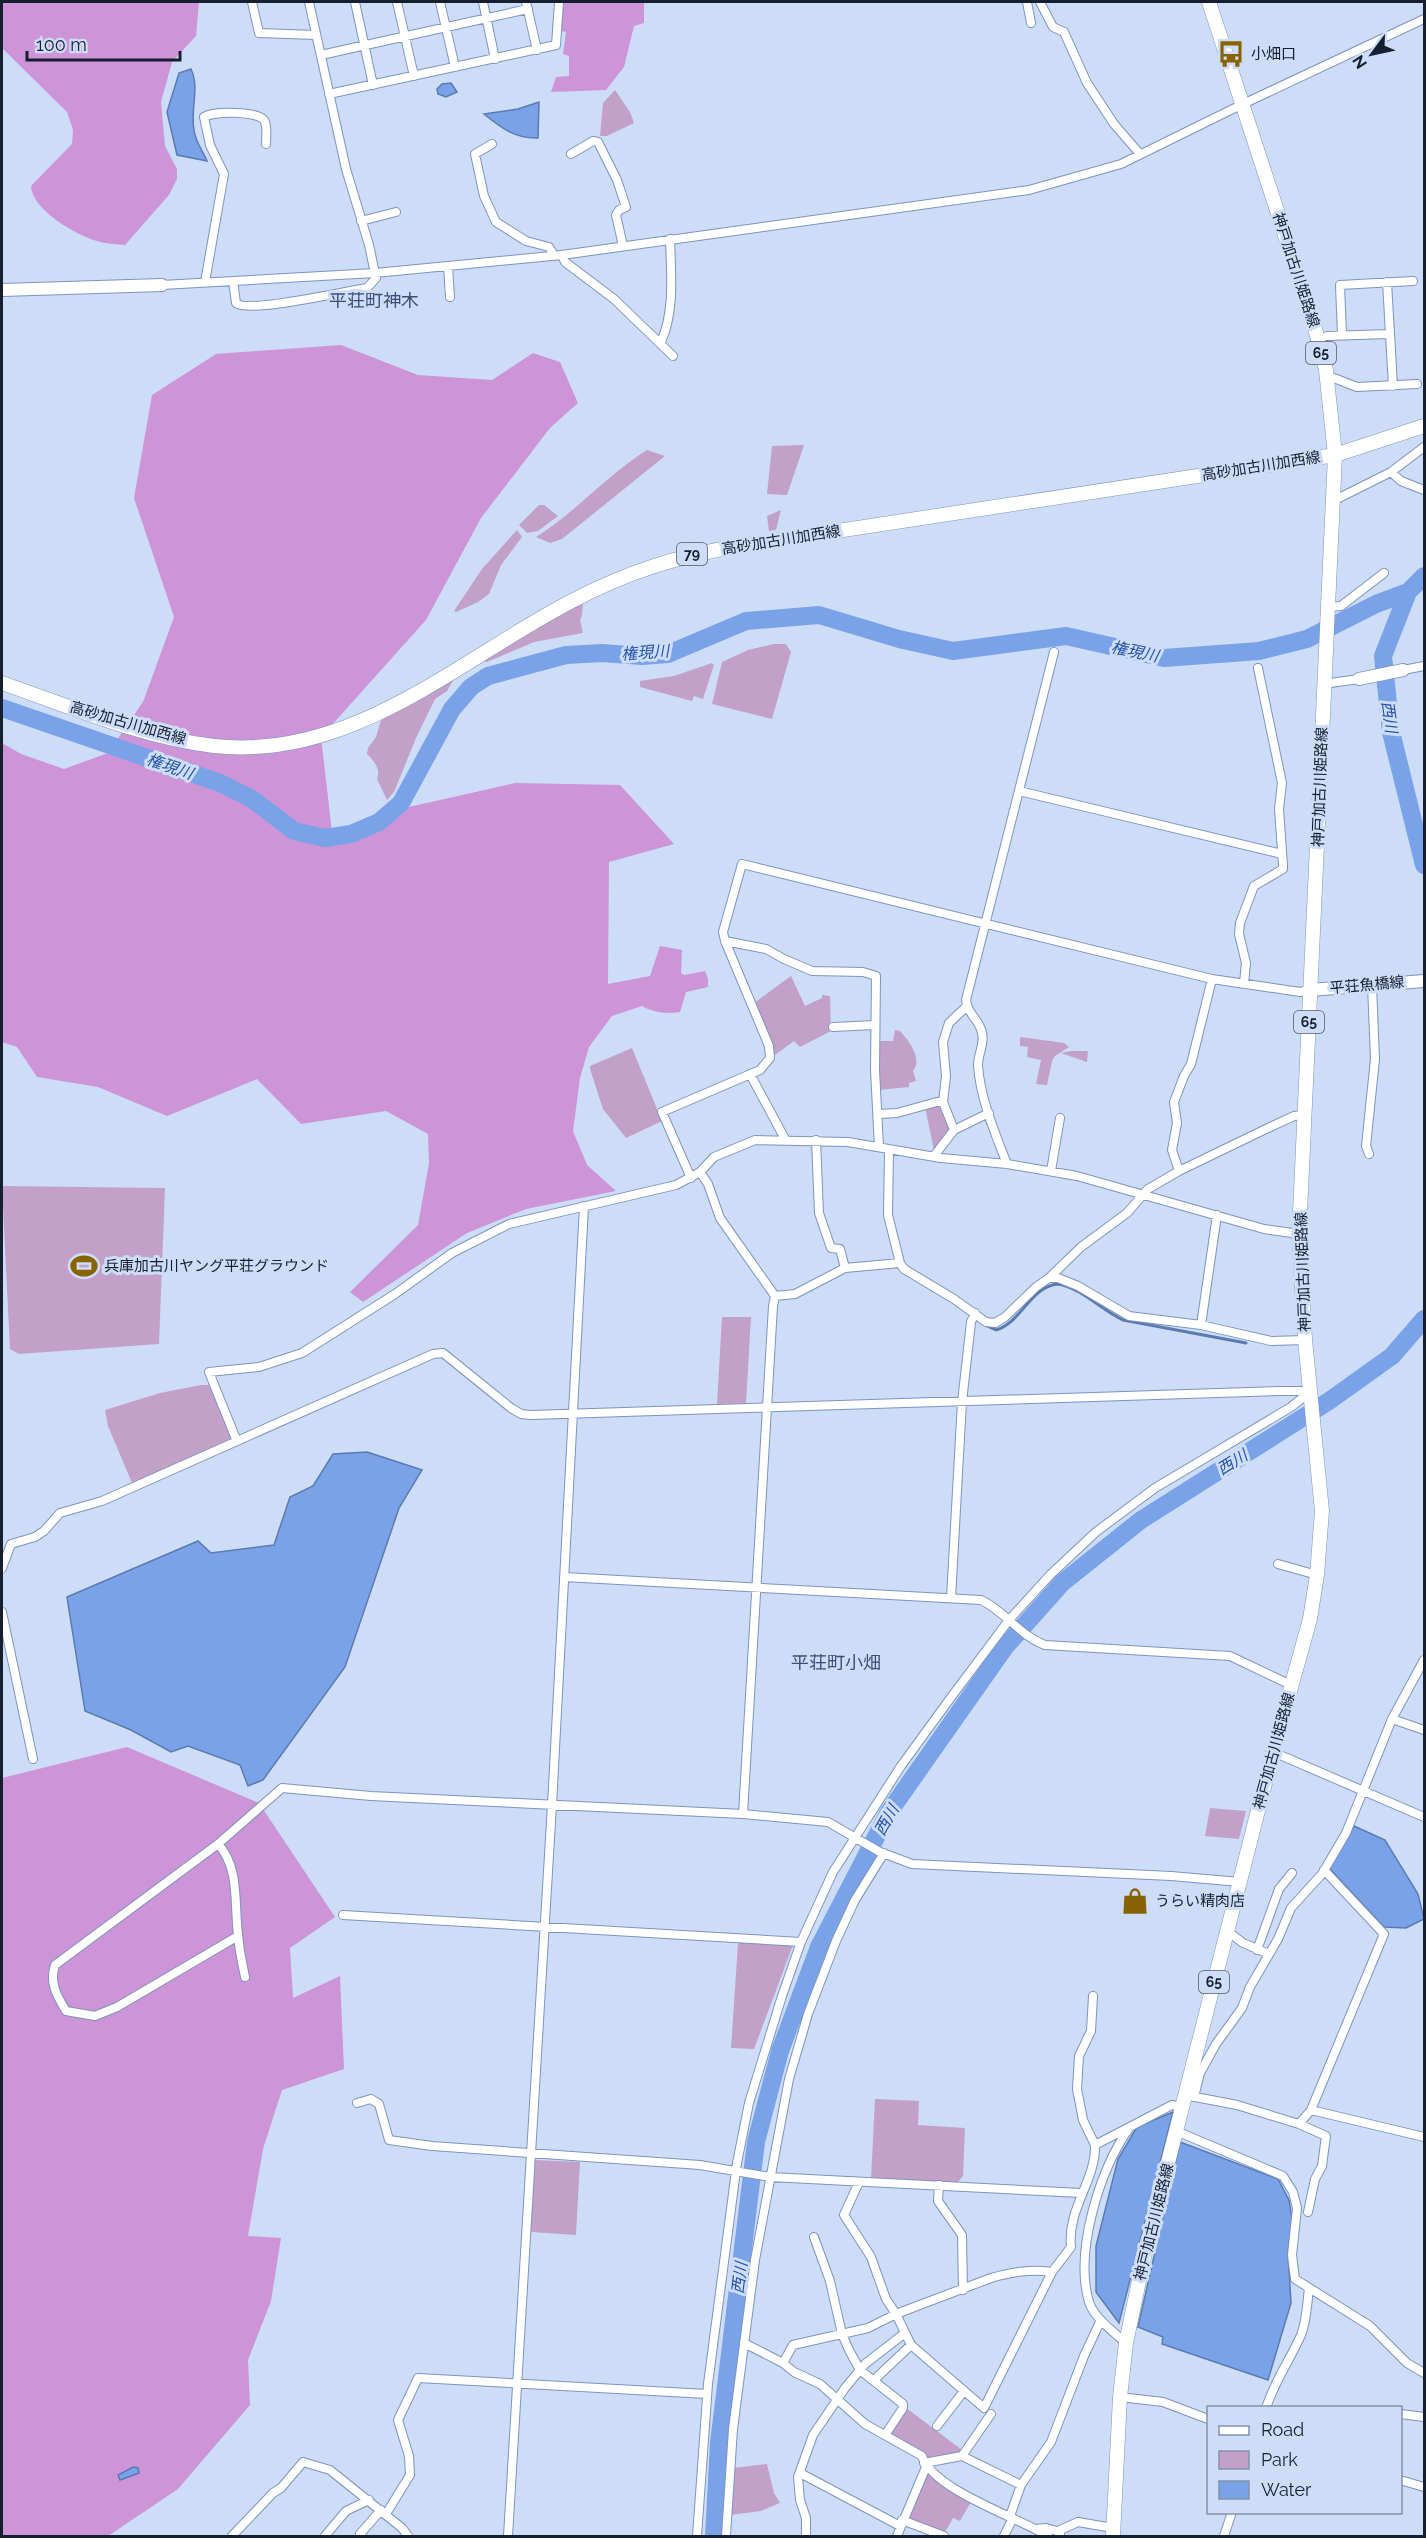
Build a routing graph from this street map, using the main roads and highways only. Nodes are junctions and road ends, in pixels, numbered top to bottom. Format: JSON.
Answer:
{"nodes":[{"id":1,"x":1209,"y":2,"type":"edge"},
{"id":2,"x":1425,"y":426,"type":"edge"},
{"id":3,"x":1335,"y":455,"type":"junction"},
{"id":4,"x":2,"y":683,"type":"edge"},
{"id":5,"x":1113,"y":2532,"type":"edge"}],
"edges":[{"from":1,"to":3,"type":"main road","name":"神戸加古川姫路線","number":"65"},
{"from":2,"to":3,"type":"main road","name":"高砂加古川加西線","number":"79"},
{"from":3,"to":4,"type":"main road","name":"高砂加古川加西線","number":"79"},
{"from":3,"to":5,"type":"main road","name":"神戸加古川姫路線","number":"65"}]}
